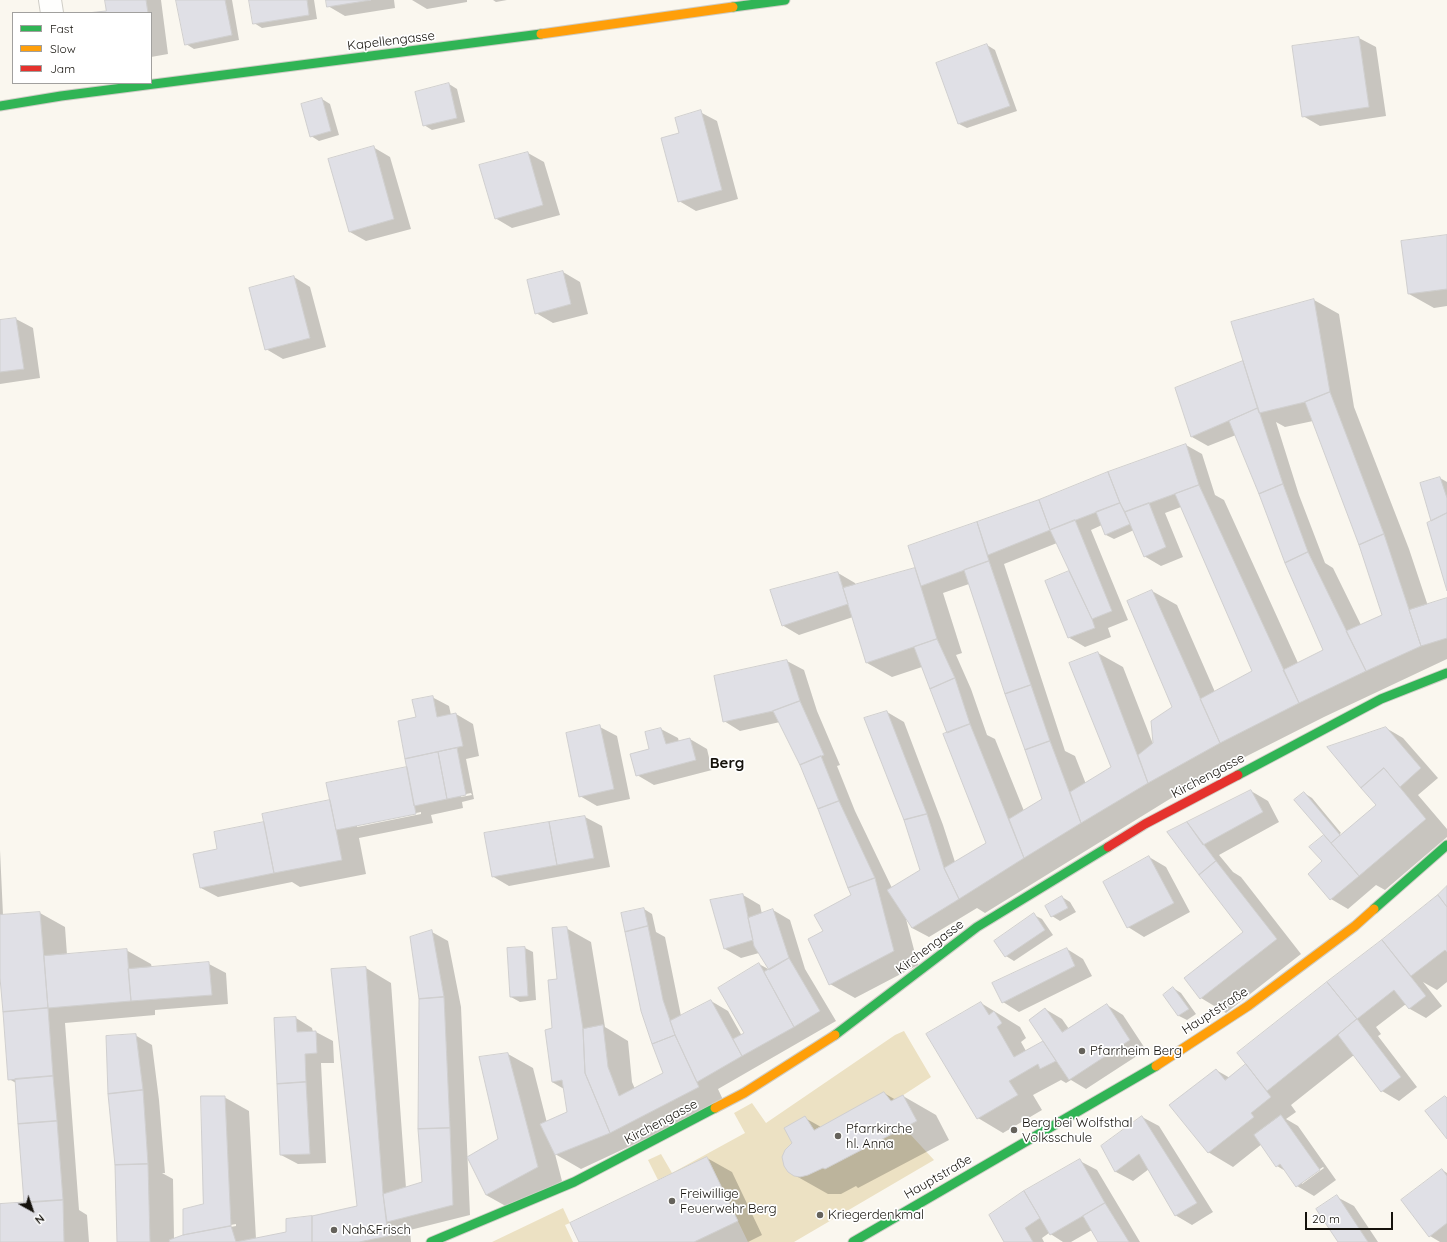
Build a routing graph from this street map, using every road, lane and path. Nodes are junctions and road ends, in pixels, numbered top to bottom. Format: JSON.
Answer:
{"nodes":[{"id":1,"x":50,"y":0,"type":"edge"},
{"id":2,"x":785,"y":0,"type":"edge"},
{"id":3,"x":52,"y":12,"type":"edge"},
{"id":4,"x":152,"y":79,"type":"edge"},
{"id":5,"x":112,"y":84,"type":"edge"},
{"id":6,"x":60,"y":90,"type":"edge"},
{"id":7,"x":0,"y":106,"type":"edge"},
{"id":8,"x":1447,"y":672,"type":"edge"},
{"id":9,"x":1447,"y":845,"type":"edge"},
{"id":10,"x":431,"y":1242,"type":"edge"},
{"id":11,"x":853,"y":1242,"type":"edge"}],
"edges":[{"from":1,"to":3,"type":"street"},
{"from":2,"to":4,"type":"street","name":"Kapellengasse"},
{"from":5,"to":6,"type":"street","name":"Kapellengasse"},
{"from":6,"to":7,"type":"street","name":"Kapellengasse"},
{"from":8,"to":10,"type":"street","name":"Kirchengasse"},
{"from":9,"to":11,"type":"street","name":"Hauptstraße"}]}
